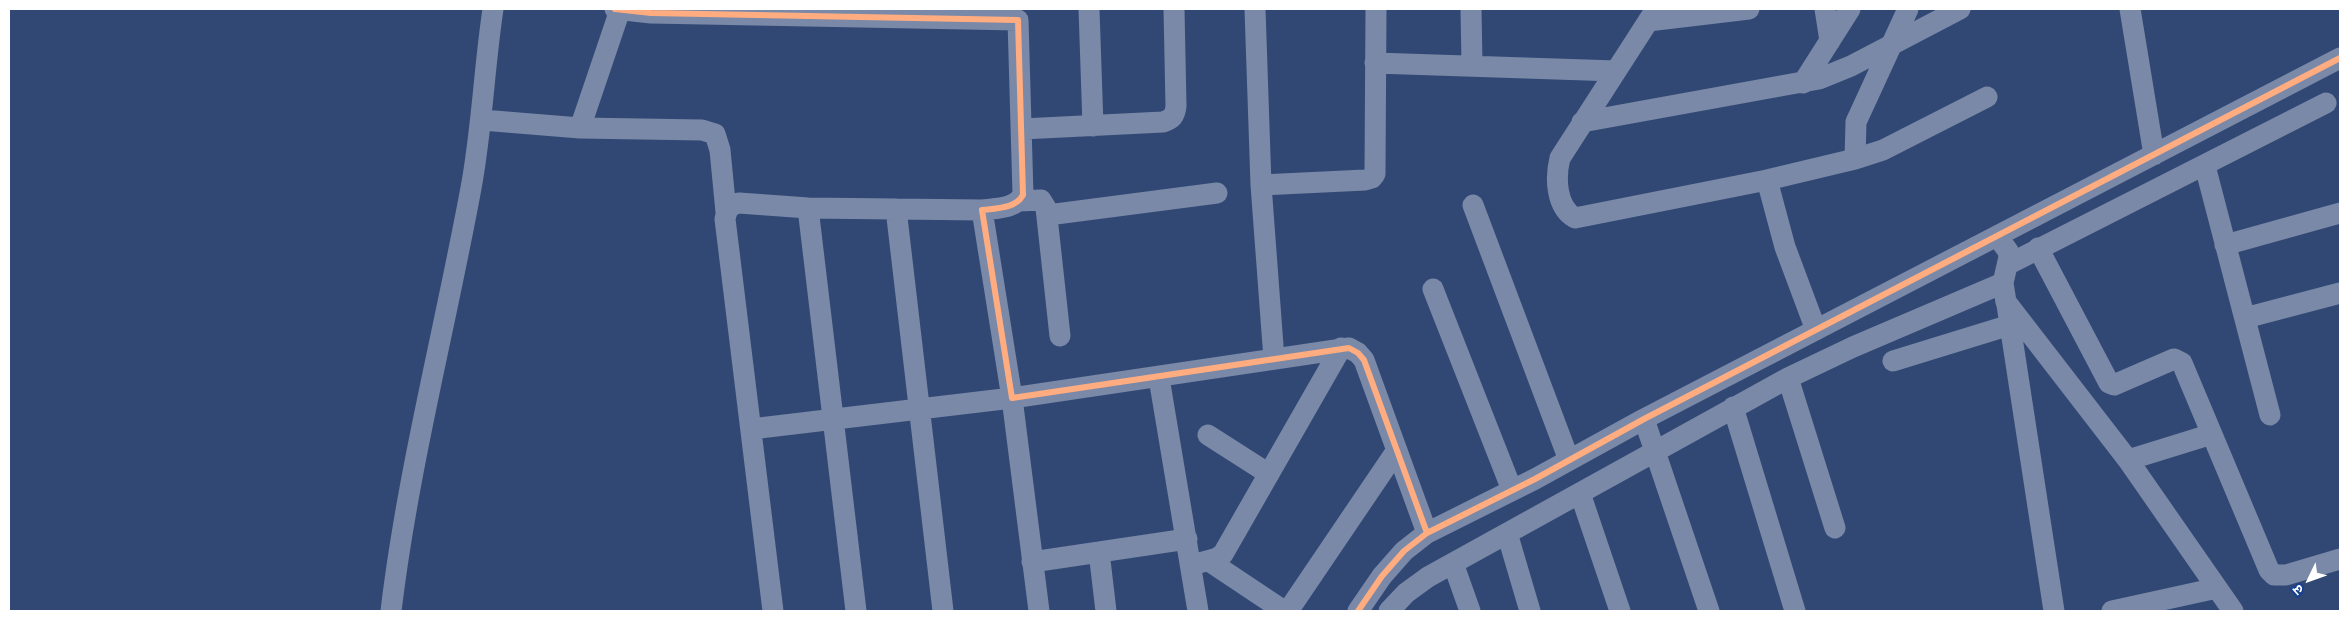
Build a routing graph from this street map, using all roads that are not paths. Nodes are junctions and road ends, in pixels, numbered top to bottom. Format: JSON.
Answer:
{"nodes":[{"id":1,"x":493,"y":9,"type":"edge"},
{"id":2,"x":1089,"y":9,"type":"edge"},
{"id":3,"x":1174,"y":9,"type":"edge"},
{"id":4,"x":1255,"y":9,"type":"edge"},
{"id":5,"x":1376,"y":9,"type":"edge"},
{"id":6,"x":1471,"y":9,"type":"edge"},
{"id":7,"x":1749,"y":9,"type":"edge"},
{"id":8,"x":1825,"y":9,"type":"edge"},
{"id":9,"x":1850,"y":9,"type":"edge"},
{"id":10,"x":1908,"y":9,"type":"edge"},
{"id":11,"x":1960,"y":9,"type":"edge"},
{"id":12,"x":2130,"y":9,"type":"edge"},
{"id":13,"x":618,"y":10,"type":"edge"},
{"id":14,"x":932,"y":14,"type":"edge"},
{"id":15,"x":1018,"y":14,"type":"edge"},
{"id":16,"x":1652,"y":15,"type":"edge"},
{"id":17,"x":1830,"y":41,"type":"junction"},
{"id":18,"x":1892,"y":43,"type":"junction"},
{"id":19,"x":2340,"y":58,"type":"edge"},
{"id":20,"x":1375,"y":63,"type":"junction"},
{"id":21,"x":1472,"y":64,"type":"junction"},
{"id":22,"x":1616,"y":71,"type":"junction"},
{"id":23,"x":1803,"y":83,"type":"junction"},
{"id":24,"x":2322,"y":90,"type":"edge"},
{"id":25,"x":1987,"y":97,"type":"dead end"},
{"id":26,"x":482,"y":120,"type":"junction"},
{"id":27,"x":1582,"y":122,"type":"junction"},
{"id":28,"x":1093,"y":126,"type":"junction"},
{"id":29,"x":580,"y":128,"type":"junction"},
{"id":30,"x":1022,"y":129,"type":"junction"},
{"id":31,"x":2154,"y":155,"type":"junction"},
{"id":32,"x":1855,"y":159,"type":"junction"},
{"id":33,"x":2204,"y":166,"type":"junction"},
{"id":34,"x":1767,"y":180,"type":"junction"},
{"id":35,"x":1261,"y":185,"type":"junction"},
{"id":36,"x":1217,"y":192,"type":"dead end"},
{"id":37,"x":1019,"y":201,"type":"junction"},
{"id":38,"x":1473,"y":205,"type":"dead end"},
{"id":39,"x":808,"y":208,"type":"junction"},
{"id":40,"x":896,"y":209,"type":"junction"},
{"id":41,"x":982,"y":210,"type":"junction"},
{"id":42,"x":726,"y":212,"type":"junction"},
{"id":43,"x":2340,"y":213,"type":"edge"},
{"id":44,"x":1048,"y":215,"type":"junction"},
{"id":45,"x":2225,"y":244,"type":"junction"},
{"id":46,"x":2038,"y":248,"type":"junction"},
{"id":47,"x":2004,"y":263,"type":"junction"},
{"id":48,"x":1433,"y":289,"type":"dead end"},
{"id":49,"x":2340,"y":293,"type":"edge"},
{"id":50,"x":2245,"y":318,"type":"junction"},
{"id":51,"x":2010,"y":325,"type":"junction"},
{"id":52,"x":1816,"y":330,"type":"junction"},
{"id":53,"x":1060,"y":336,"type":"dead end"},
{"id":54,"x":1341,"y":348,"type":"junction"},
{"id":55,"x":1274,"y":359,"type":"junction"},
{"id":56,"x":1893,"y":362,"type":"dead end"},
{"id":57,"x":1159,"y":378,"type":"junction"},
{"id":58,"x":1788,"y":378,"type":"junction"},
{"id":59,"x":1012,"y":398,"type":"junction"},
{"id":60,"x":1733,"y":407,"type":"junction"},
{"id":61,"x":919,"y":409,"type":"junction"},
{"id":62,"x":2270,"y":415,"type":"dead end"},
{"id":63,"x":835,"y":420,"type":"junction"},
{"id":64,"x":751,"y":429,"type":"junction"},
{"id":65,"x":2212,"y":434,"type":"junction"},
{"id":66,"x":1208,"y":435,"type":"dead end"},
{"id":67,"x":1650,"y":435,"type":"junction"},
{"id":68,"x":1397,"y":450,"type":"junction"},
{"id":69,"x":1569,"y":460,"type":"junction"},
{"id":70,"x":2128,"y":460,"type":"junction"},
{"id":71,"x":1269,"y":474,"type":"junction"},
{"id":72,"x":1512,"y":490,"type":"junction"},
{"id":73,"x":1580,"y":493,"type":"junction"},
{"id":74,"x":1835,"y":528,"type":"dead end"},
{"id":75,"x":1427,"y":533,"type":"junction"},
{"id":76,"x":1507,"y":533,"type":"junction"},
{"id":77,"x":1187,"y":539,"type":"junction"},
{"id":78,"x":1099,"y":552,"type":"junction"},
{"id":79,"x":2340,"y":559,"type":"edge"},
{"id":80,"x":1032,"y":562,"type":"junction"},
{"id":81,"x":1200,"y":563,"type":"junction"},
{"id":82,"x":1453,"y":563,"type":"junction"},
{"id":83,"x":2217,"y":588,"type":"junction"},
{"id":84,"x":391,"y":611,"type":"edge"},
{"id":85,"x":773,"y":611,"type":"edge"},
{"id":86,"x":856,"y":611,"type":"edge"},
{"id":87,"x":943,"y":611,"type":"edge"},
{"id":88,"x":1038,"y":611,"type":"edge"},
{"id":89,"x":1106,"y":611,"type":"edge"},
{"id":90,"x":1198,"y":611,"type":"edge"},
{"id":91,"x":1284,"y":611,"type":"edge"},
{"id":92,"x":1288,"y":611,"type":"edge"},
{"id":93,"x":1358,"y":611,"type":"edge"},
{"id":94,"x":1389,"y":611,"type":"edge"},
{"id":95,"x":1470,"y":611,"type":"edge"},
{"id":96,"x":1530,"y":611,"type":"edge"},
{"id":97,"x":1620,"y":611,"type":"edge"},
{"id":98,"x":1709,"y":611,"type":"edge"},
{"id":99,"x":1795,"y":611,"type":"edge"},
{"id":100,"x":2054,"y":611,"type":"edge"},
{"id":101,"x":2112,"y":611,"type":"edge"},
{"id":102,"x":2234,"y":611,"type":"edge"}],
"edges":[{"from":1,"to":26,"type":"street"},
{"from":2,"to":28,"type":"street"},
{"from":3,"to":28,"type":"street"},
{"from":4,"to":35,"type":"street"},
{"from":5,"to":20,"type":"street"},
{"from":6,"to":21,"type":"street"},
{"from":7,"to":16,"type":"street"},
{"from":8,"to":17,"type":"street"},
{"from":9,"to":17,"type":"street"},
{"from":10,"to":18,"type":"street"},
{"from":11,"to":18,"type":"street"},
{"from":12,"to":31,"type":"street"},
{"from":13,"to":14,"type":"street"},
{"from":13,"to":29,"type":"street"},
{"from":14,"to":15,"type":"street"},
{"from":15,"to":30,"type":"street"},
{"from":16,"to":22,"type":"street"},
{"from":17,"to":23,"type":"street"},
{"from":18,"to":23,"type":"street"},
{"from":18,"to":32,"type":"street"},
{"from":19,"to":24,"type":"street"},
{"from":20,"to":21,"type":"street"},
{"from":20,"to":35,"type":"street"},
{"from":21,"to":22,"type":"street"},
{"from":22,"to":27,"type":"street"},
{"from":23,"to":27,"type":"street"},
{"from":24,"to":31,"type":"street"},
{"from":24,"to":33,"type":"street"},
{"from":25,"to":32,"type":"street"},
{"from":26,"to":29,"type":"street"},
{"from":26,"to":84,"type":"street"},
{"from":27,"to":34,"type":"street"},
{"from":28,"to":30,"type":"street"},
{"from":29,"to":42,"type":"street"},
{"from":30,"to":37,"type":"street"},
{"from":31,"to":47,"type":"street"},
{"from":32,"to":34,"type":"street"},
{"from":33,"to":45,"type":"street"},
{"from":33,"to":46,"type":"street"},
{"from":34,"to":52,"type":"street"},
{"from":35,"to":55,"type":"street"},
{"from":36,"to":44,"type":"street"},
{"from":37,"to":41,"type":"street"},
{"from":37,"to":44,"type":"street"},
{"from":38,"to":69,"type":"street"},
{"from":39,"to":40,"type":"street"},
{"from":39,"to":42,"type":"street"},
{"from":39,"to":63,"type":"street"},
{"from":40,"to":41,"type":"street"},
{"from":40,"to":61,"type":"street"},
{"from":41,"to":59,"type":"street"},
{"from":42,"to":64,"type":"street"},
{"from":43,"to":45,"type":"street"},
{"from":44,"to":53,"type":"street"},
{"from":45,"to":50,"type":"street"},
{"from":46,"to":47,"type":"street"},
{"from":46,"to":65,"type":"street"},
{"from":47,"to":51,"type":"street"},
{"from":47,"to":52,"type":"street"},
{"from":47,"to":58,"type":"street"},
{"from":47,"to":70,"type":"street"},
{"from":48,"to":72,"type":"street"},
{"from":49,"to":50,"type":"street"},
{"from":50,"to":62,"type":"street"},
{"from":51,"to":56,"type":"street"},
{"from":51,"to":100,"type":"street"},
{"from":52,"to":67,"type":"street"},
{"from":54,"to":55,"type":"street"},
{"from":54,"to":68,"type":"street"},
{"from":54,"to":71,"type":"street"},
{"from":55,"to":57,"type":"street"},
{"from":57,"to":59,"type":"street"},
{"from":57,"to":77,"type":"street"},
{"from":58,"to":60,"type":"street"},
{"from":58,"to":74,"type":"street"},
{"from":59,"to":61,"type":"street"},
{"from":59,"to":80,"type":"street"},
{"from":60,"to":67,"type":"street"},
{"from":60,"to":99,"type":"street"},
{"from":61,"to":63,"type":"street"},
{"from":61,"to":87,"type":"street"},
{"from":63,"to":64,"type":"street"},
{"from":63,"to":86,"type":"street"},
{"from":64,"to":85,"type":"street"},
{"from":65,"to":70,"type":"street"},
{"from":65,"to":79,"type":"street"},
{"from":66,"to":71,"type":"street"},
{"from":67,"to":69,"type":"street"},
{"from":67,"to":73,"type":"street"},
{"from":67,"to":98,"type":"street"},
{"from":68,"to":75,"type":"street"},
{"from":68,"to":92,"type":"street"},
{"from":69,"to":72,"type":"street"},
{"from":70,"to":83,"type":"street"},
{"from":71,"to":81,"type":"street"},
{"from":72,"to":75,"type":"street"},
{"from":73,"to":76,"type":"street"},
{"from":73,"to":97,"type":"street"},
{"from":75,"to":93,"type":"street"},
{"from":76,"to":82,"type":"street"},
{"from":76,"to":96,"type":"street"},
{"from":77,"to":78,"type":"street"},
{"from":77,"to":81,"type":"street"},
{"from":78,"to":80,"type":"street"},
{"from":78,"to":89,"type":"street"},
{"from":80,"to":88,"type":"street"},
{"from":81,"to":90,"type":"street"},
{"from":81,"to":91,"type":"street"},
{"from":82,"to":94,"type":"street"},
{"from":82,"to":95,"type":"street"},
{"from":83,"to":101,"type":"street"},
{"from":83,"to":102,"type":"street"}]}
